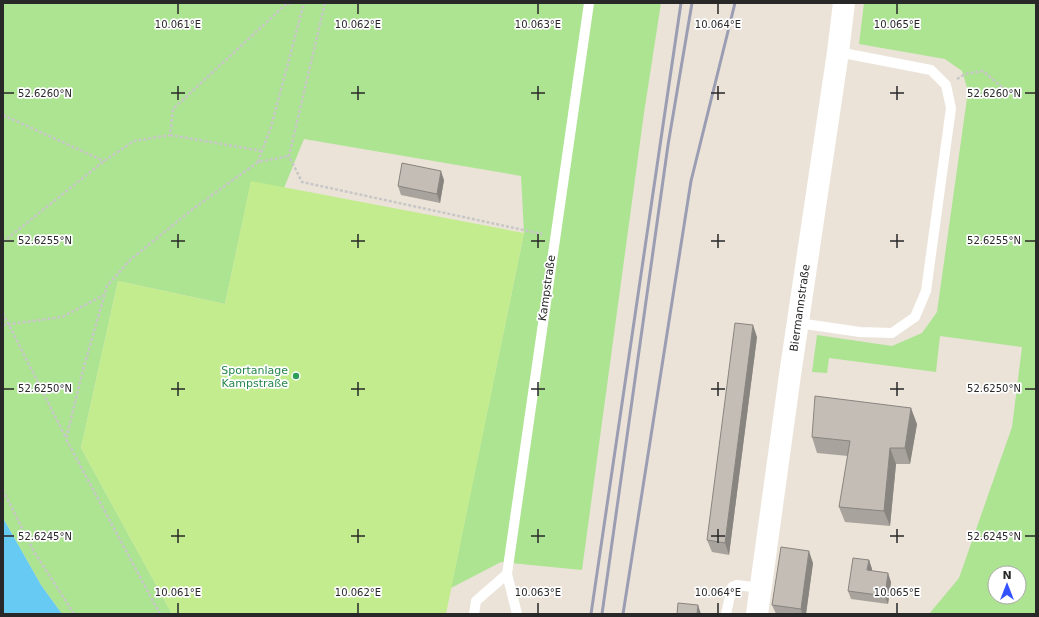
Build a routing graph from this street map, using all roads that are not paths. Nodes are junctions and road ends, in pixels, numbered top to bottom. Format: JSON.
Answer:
{"nodes":[{"id":1,"x":589,"y":3,"type":"edge"},
{"id":2,"x":844,"y":3,"type":"edge"},
{"id":3,"x":838,"y":52,"type":"junction"},
{"id":4,"x":798,"y":323,"type":"junction"},
{"id":5,"x":506,"y":574,"type":"junction"},
{"id":6,"x":760,"y":588,"type":"junction"},
{"id":7,"x":474,"y":614,"type":"edge"},
{"id":8,"x":517,"y":614,"type":"edge"},
{"id":9,"x":726,"y":614,"type":"edge"},
{"id":10,"x":757,"y":614,"type":"edge"}],
"edges":[{"from":1,"to":5,"type":"lane","name":"Kampstraße"},
{"from":2,"to":3,"type":"street","name":"Biermannstraße"},
{"from":3,"to":4,"type":"street","name":"Biermannstraße"},
{"from":3,"to":4,"type":"lane"},
{"from":4,"to":6,"type":"street","name":"Biermannstraße"},
{"from":5,"to":7,"type":"lane"},
{"from":5,"to":8,"type":"lane"},
{"from":6,"to":9,"type":"lane"},
{"from":6,"to":10,"type":"street","name":"Biermannstraße"}]}
